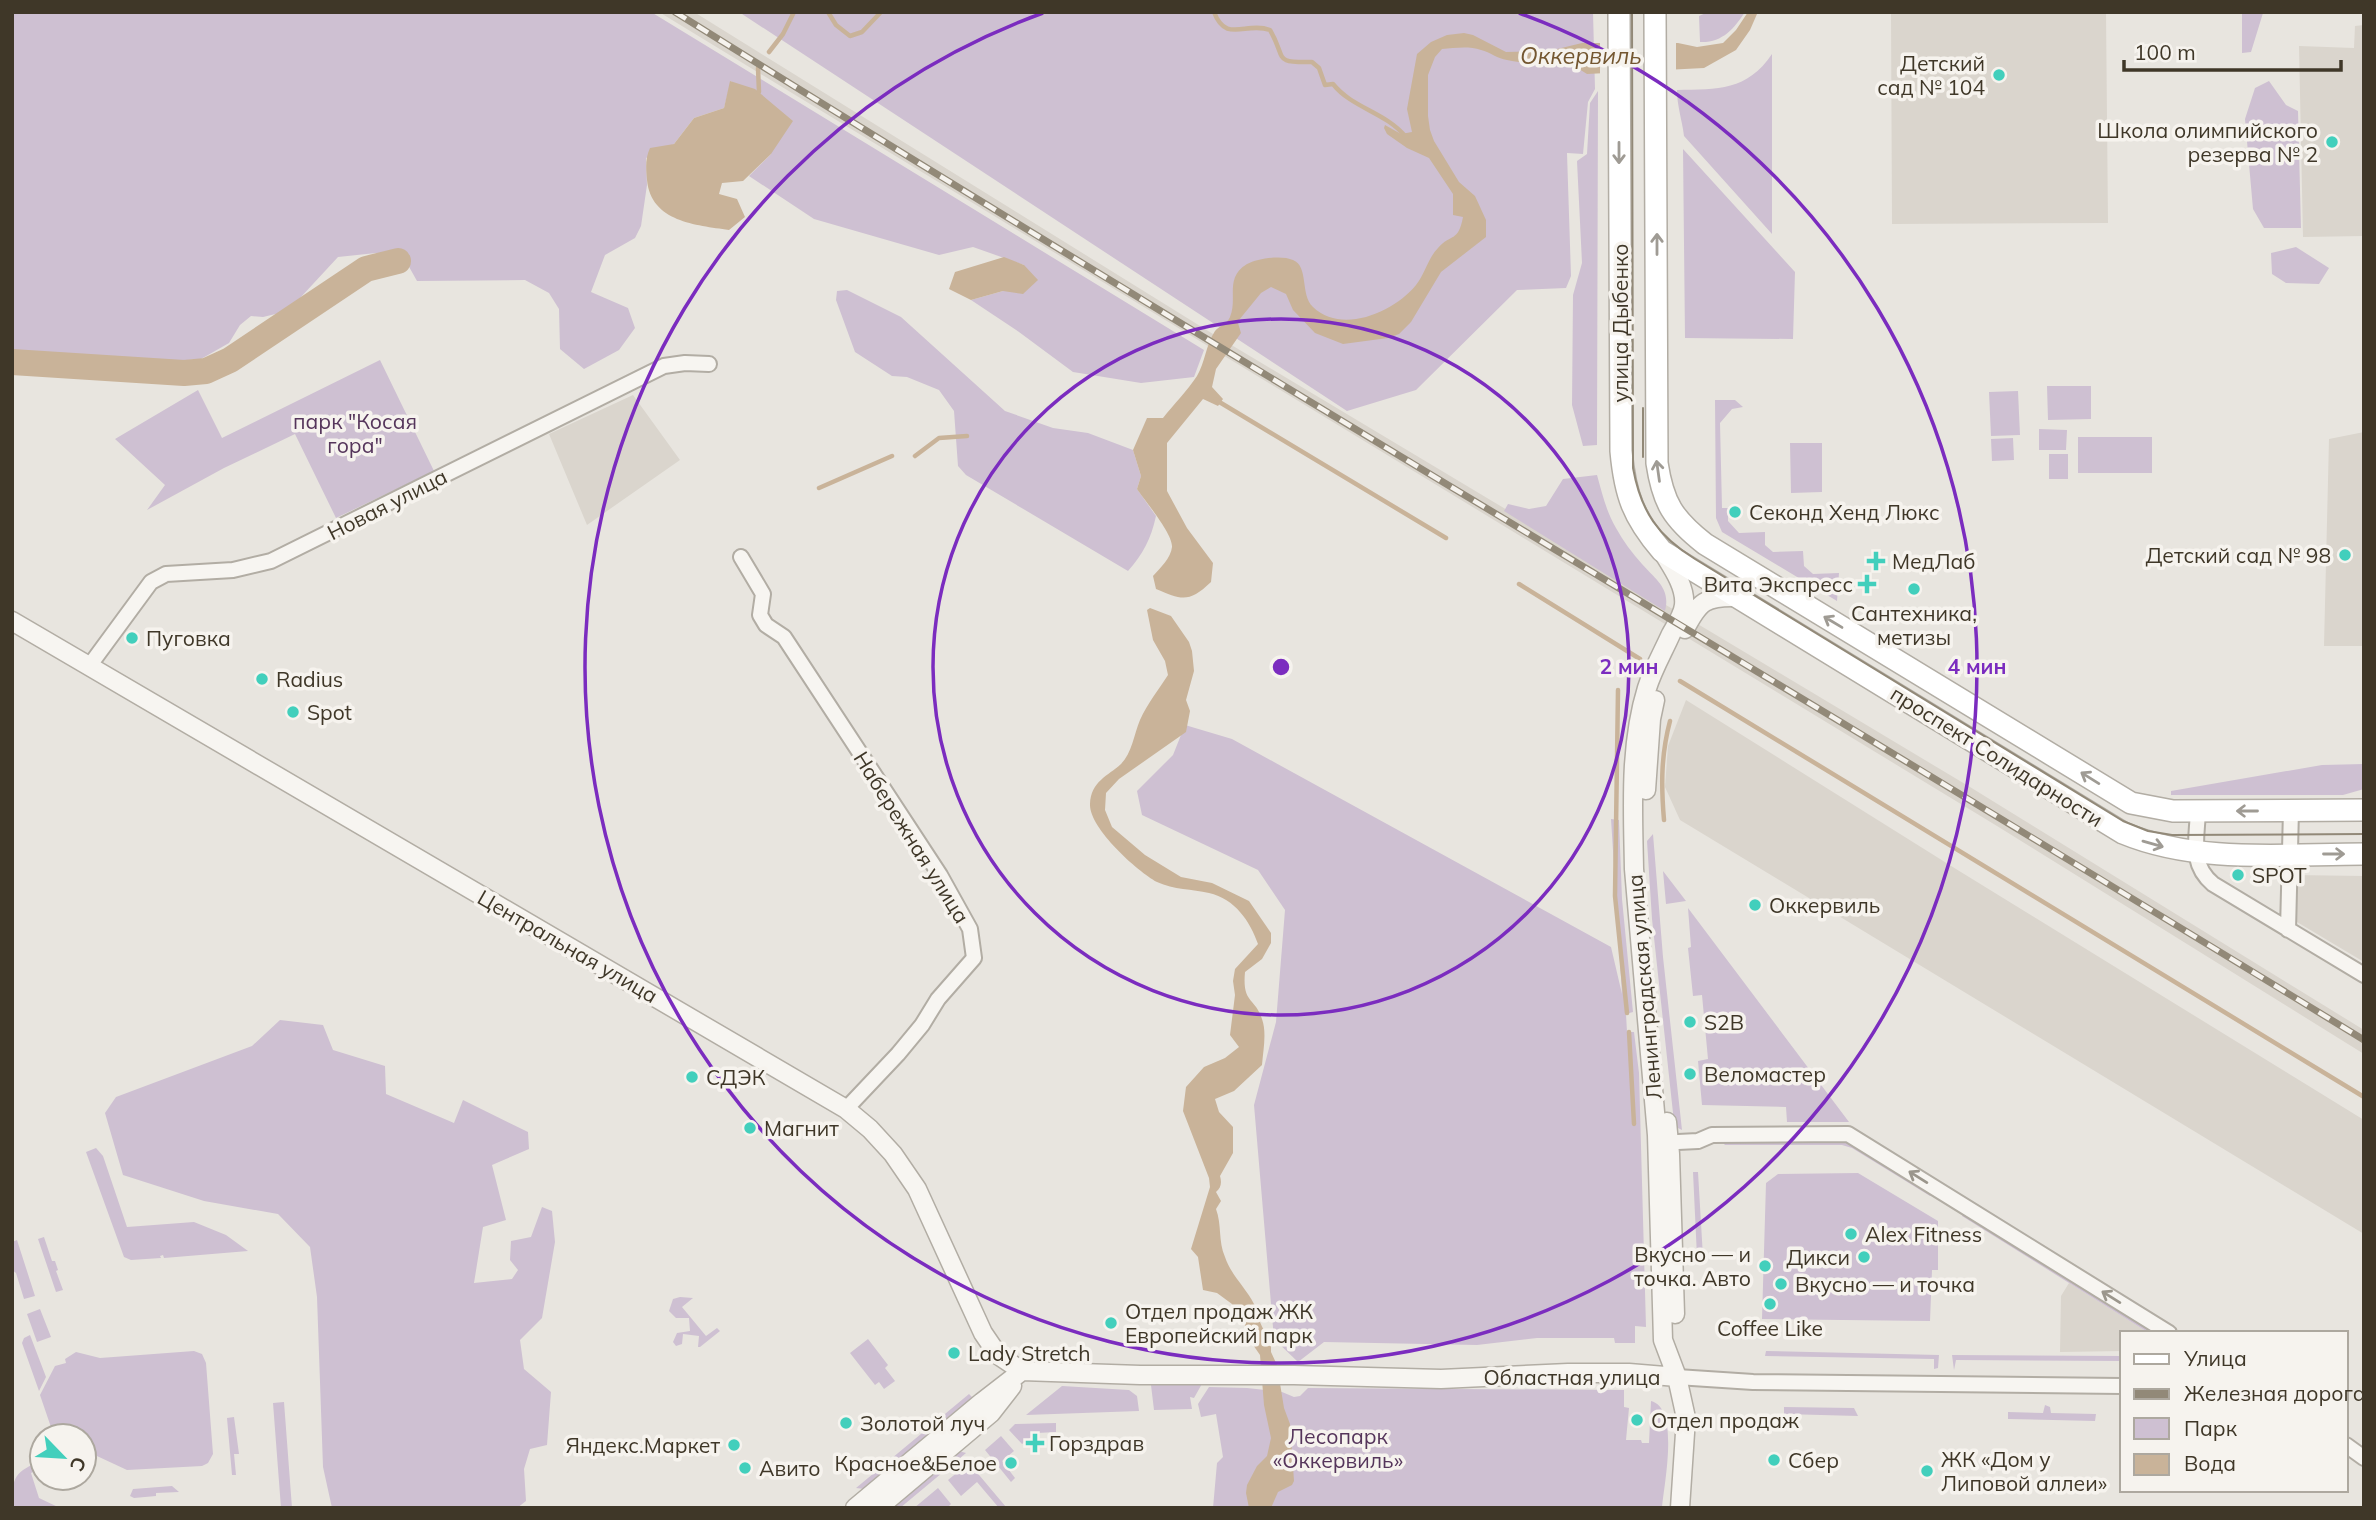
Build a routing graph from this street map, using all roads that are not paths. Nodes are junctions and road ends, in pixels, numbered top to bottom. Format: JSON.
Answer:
{"nodes":[{"id":1,"x":1619,"y":18,"type":"edge"},
{"id":2,"x":1655,"y":18,"type":"edge"},
{"id":3,"x":709,"y":364,"type":"dead end"},
{"id":4,"x":1688,"y":531,"type":"joint"},
{"id":5,"x":1662,"y":551,"type":"junction"},
{"id":6,"x":741,"y":557,"type":"dead end"},
{"id":7,"x":1737,"y":597,"type":"junction"},
{"id":8,"x":1689,"y":608,"type":"junction"},
{"id":9,"x":12,"y":621,"type":"edge"},
{"id":10,"x":90,"y":665,"type":"junction"},
{"id":11,"x":2291,"y":810,"type":"junction"},
{"id":12,"x":2364,"y":810,"type":"edge"},
{"id":13,"x":2198,"y":811,"type":"junction"},
{"id":14,"x":2197,"y":852,"type":"junction"},
{"id":15,"x":2291,"y":854,"type":"junction"},
{"id":16,"x":2364,"y":854,"type":"edge"},
{"id":17,"x":2288,"y":930,"type":"junction"},
{"id":18,"x":2364,"y":975,"type":"edge"},
{"id":19,"x":846,"y":1109,"type":"junction"},
{"id":20,"x":1663,"y":1143,"type":"junction"},
{"id":21,"x":2166,"y":1331,"type":"edge"},
{"id":22,"x":998,"y":1355,"type":"junction"},
{"id":23,"x":1022,"y":1371,"type":"junction"},
{"id":24,"x":1677,"y":1377,"type":"junction"},
{"id":25,"x":2120,"y":1386,"type":"edge"},
{"id":26,"x":992,"y":1394,"type":"junction"},
{"id":27,"x":2348,"y":1446,"type":"edge"},
{"id":28,"x":2364,"y":1458,"type":"edge"},
{"id":29,"x":855,"y":1508,"type":"edge"},
{"id":30,"x":878,"y":1508,"type":"edge"},
{"id":31,"x":1680,"y":1508,"type":"edge"}],
"edges":[{"from":1,"to":5,"type":"main road","name":"улица Дыбенко","one_way":true},
{"from":4,"to":2,"type":"main road","name":"улица Дыбенко","one_way":true},
{"from":3,"to":10,"type":"street","name":"Новая улица"},
{"from":13,"to":4,"type":"main road","name":"проспект Солидарности","one_way":true},
{"from":5,"to":7,"type":"main road","name":"проспект Солидарности"},
{"from":5,"to":8,"type":"street"},
{"from":6,"to":19,"type":"street","name":"Набережная улица"},
{"from":7,"to":8,"type":"street"},
{"from":7,"to":14,"type":"main road","name":"проспект Солидарности","one_way":true},
{"from":8,"to":20,"type":"street","name":"Ленинградская улица"},
{"from":9,"to":10,"type":"street","name":"Центральная улица"},
{"from":10,"to":19,"type":"street","name":"Центральная улица"},
{"from":11,"to":12,"type":"main road","name":"проспект Солидарности"},
{"from":11,"to":13,"type":"main road","name":"проспект Солидарности","one_way":true},
{"from":11,"to":15,"type":"street"},
{"from":13,"to":14,"type":"street"},
{"from":14,"to":15,"type":"main road","name":"проспект Солидарности"},
{"from":14,"to":17,"type":"street"},
{"from":15,"to":16,"type":"main road","name":"проспект Солидарности","one_way":true},
{"from":15,"to":17,"type":"street"},
{"from":17,"to":18,"type":"street"},
{"from":19,"to":22,"type":"street","name":"Центральная улица"},
{"from":21,"to":20,"type":"street","one_way":true},
{"from":20,"to":24,"type":"street","name":"Ленинградская улица"},
{"from":22,"to":23,"type":"street","name":"Центральная улица"},
{"from":22,"to":26,"type":"street"},
{"from":23,"to":24,"type":"street","name":"Областная улица"},
{"from":23,"to":26,"type":"street"},
{"from":23,"to":30,"type":"street"},
{"from":24,"to":25,"type":"street","name":"Областная улица"},
{"from":24,"to":31,"type":"street","name":"Ленинградская улица"},
{"from":26,"to":29,"type":"street"},
{"from":27,"to":28,"type":"street"}]}
